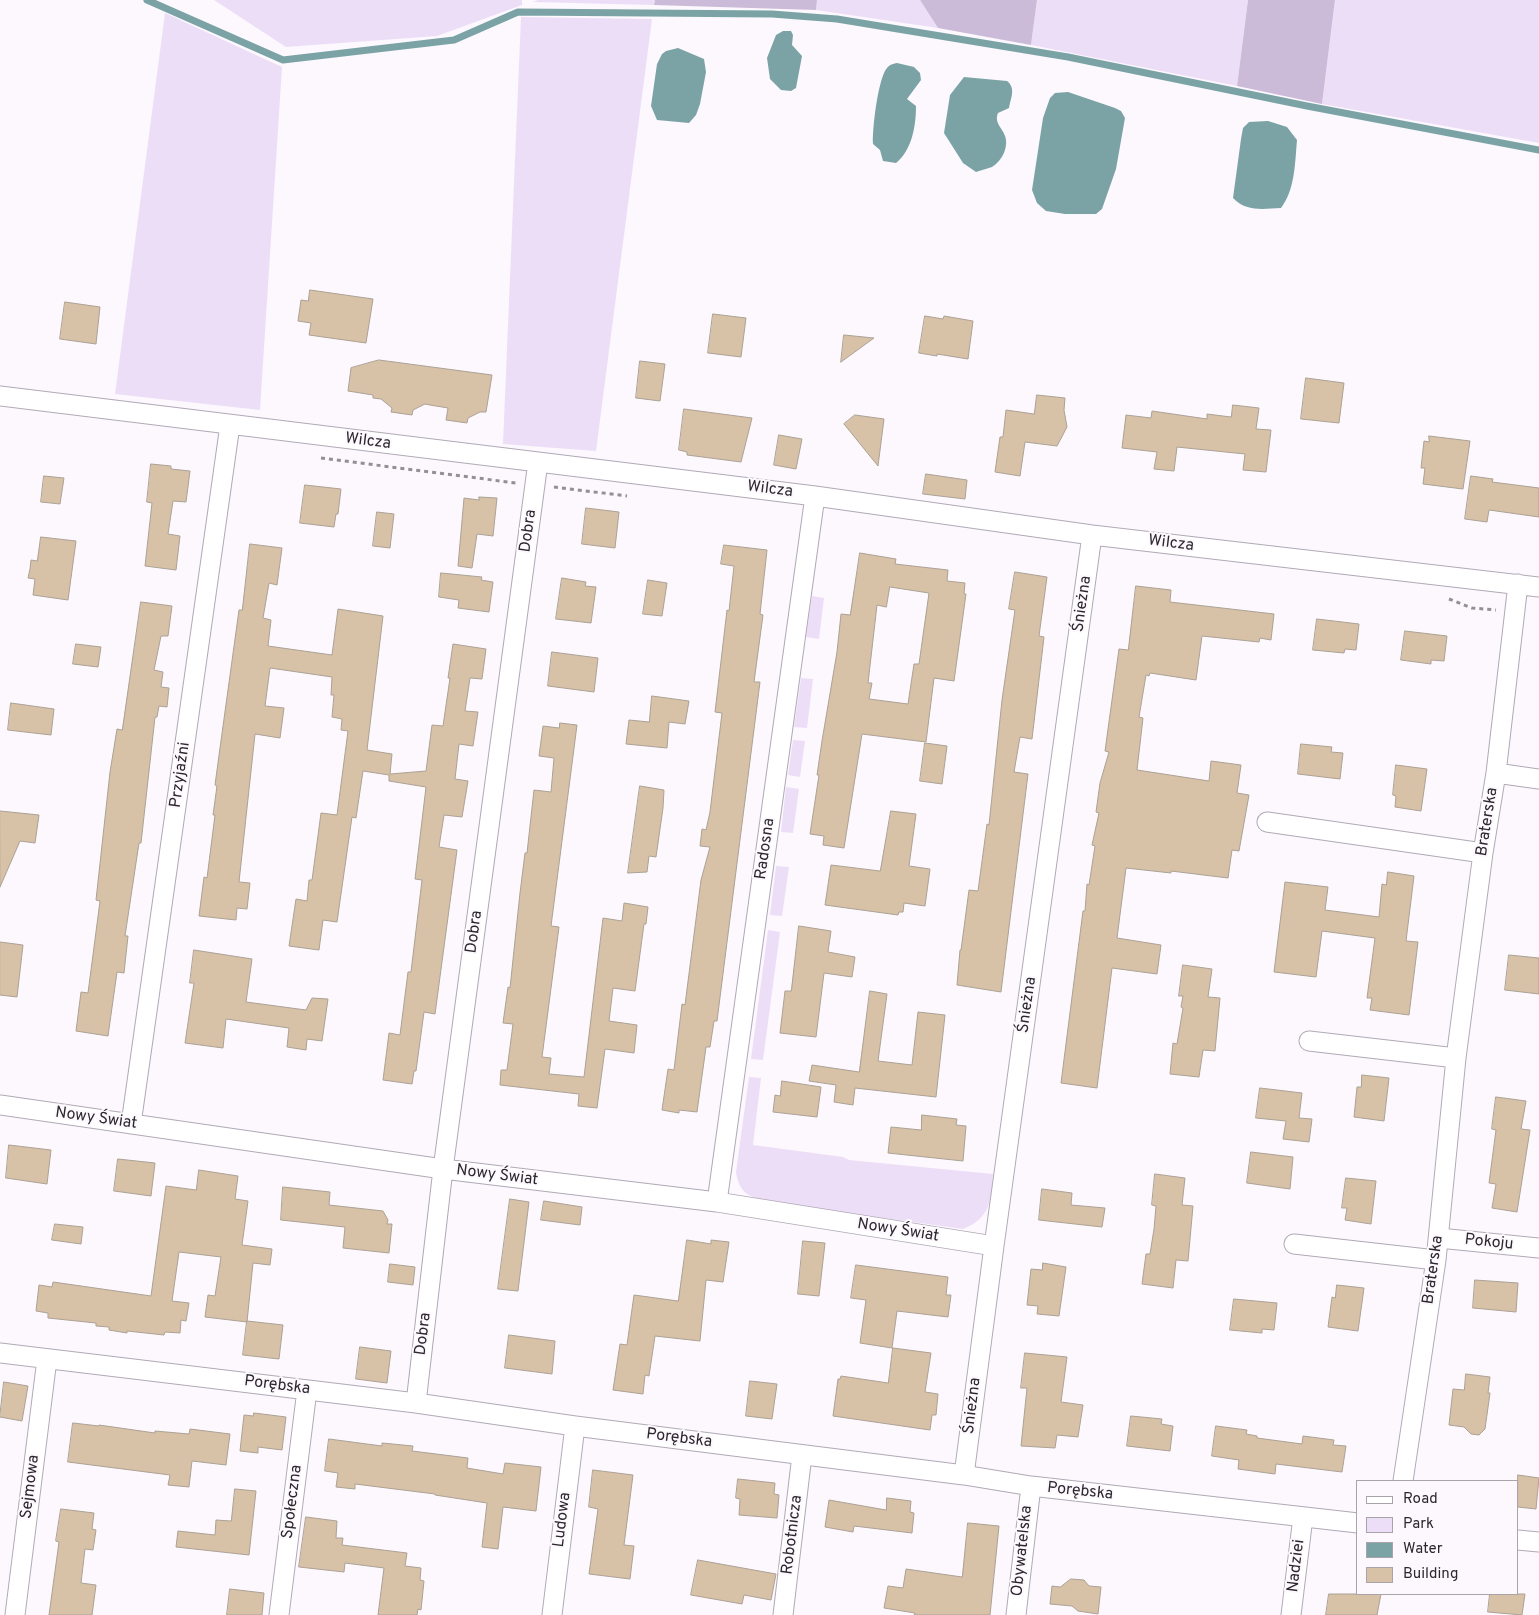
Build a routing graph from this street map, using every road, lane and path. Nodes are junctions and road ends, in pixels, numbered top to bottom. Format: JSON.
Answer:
{"nodes":[{"id":1,"x":0,"y":396,"type":"edge"},
{"id":2,"x":230,"y":425,"type":"junction"},
{"id":3,"x":316,"y":458,"type":"dead end"},
{"id":4,"x":538,"y":462,"type":"junction"},
{"id":5,"x":535,"y":485,"type":"junction"},
{"id":6,"x":630,"y":496,"type":"dead end"},
{"id":7,"x":815,"y":496,"type":"junction"},
{"id":8,"x":1092,"y":535,"type":"junction"},
{"id":9,"x":1518,"y":584,"type":"junction"},
{"id":10,"x":1539,"y":587,"type":"edge"},
{"id":11,"x":1441,"y":598,"type":"dead end"},
{"id":12,"x":1515,"y":612,"type":"junction"},
{"id":13,"x":1496,"y":773,"type":"junction"},
{"id":14,"x":1539,"y":778,"type":"edge"},
{"id":15,"x":1267,"y":822,"type":"dead end"},
{"id":16,"x":1483,"y":853,"type":"junction"},
{"id":17,"x":1310,"y":1041,"type":"dead end"},
{"id":18,"x":1456,"y":1058,"type":"junction"},
{"id":19,"x":0,"y":1105,"type":"edge"},
{"id":20,"x":131,"y":1124,"type":"junction"},
{"id":21,"x":443,"y":1170,"type":"junction"},
{"id":22,"x":717,"y":1202,"type":"junction"},
{"id":23,"x":1439,"y":1238,"type":"junction"},
{"id":24,"x":1294,"y":1244,"type":"dead end"},
{"id":25,"x":994,"y":1246,"type":"junction"},
{"id":26,"x":1539,"y":1248,"type":"edge"},
{"id":27,"x":1436,"y":1260,"type":"junction"},
{"id":28,"x":0,"y":1353,"type":"edge"},
{"id":29,"x":47,"y":1359,"type":"junction"},
{"id":30,"x":307,"y":1390,"type":"junction"},
{"id":31,"x":416,"y":1403,"type":"junction"},
{"id":32,"x":575,"y":1426,"type":"junction"},
{"id":33,"x":802,"y":1455,"type":"junction"},
{"id":34,"x":964,"y":1476,"type":"junction"},
{"id":35,"x":1403,"y":1480,"type":"edge"},
{"id":36,"x":1031,"y":1486,"type":"junction"},
{"id":37,"x":1303,"y":1517,"type":"junction"},
{"id":38,"x":1356,"y":1523,"type":"edge"},
{"id":39,"x":1519,"y":1540,"type":"edge"},
{"id":40,"x":1539,"y":1542,"type":"edge"},
{"id":41,"x":15,"y":1615,"type":"edge"},
{"id":42,"x":280,"y":1615,"type":"edge"},
{"id":43,"x":552,"y":1615,"type":"edge"},
{"id":44,"x":783,"y":1615,"type":"edge"},
{"id":45,"x":1016,"y":1615,"type":"edge"},
{"id":46,"x":1291,"y":1615,"type":"edge"}],
"edges":[{"from":1,"to":2,"type":"street","name":"Wilcza"},
{"from":2,"to":4,"type":"street","name":"Wilcza"},
{"from":2,"to":20,"type":"street","name":"Przyjaźni"},
{"from":3,"to":5,"type":"path"},
{"from":4,"to":5,"type":"street","name":"Dobra"},
{"from":4,"to":7,"type":"street","name":"Wilcza"},
{"from":5,"to":6,"type":"path"},
{"from":5,"to":21,"type":"street","name":"Dobra"},
{"from":7,"to":8,"type":"street","name":"Wilcza"},
{"from":7,"to":22,"type":"street","name":"Radosna"},
{"from":8,"to":9,"type":"street","name":"Wilcza"},
{"from":8,"to":25,"type":"street","name":"Śnieżna"},
{"from":9,"to":10,"type":"street","name":"Wilcza"},
{"from":9,"to":12,"type":"street","name":"Braterska"},
{"from":11,"to":12,"type":"path"},
{"from":12,"to":13,"type":"street","name":"Braterska"},
{"from":13,"to":14,"type":"street"},
{"from":13,"to":16,"type":"street","name":"Braterska"},
{"from":15,"to":16,"type":"street"},
{"from":16,"to":18,"type":"street","name":"Braterska"},
{"from":17,"to":18,"type":"street"},
{"from":18,"to":23,"type":"street","name":"Braterska"},
{"from":19,"to":20,"type":"street","name":"Nowy Świat"},
{"from":20,"to":21,"type":"street","name":"Nowy Świat"},
{"from":21,"to":22,"type":"street","name":"Nowy Świat"},
{"from":21,"to":31,"type":"street","name":"Dobra"},
{"from":22,"to":25,"type":"street","name":"Nowy Świat"},
{"from":23,"to":26,"type":"street","name":"Pokoju"},
{"from":23,"to":27,"type":"street","name":"Braterska"},
{"from":24,"to":27,"type":"street"},
{"from":25,"to":34,"type":"street","name":"Śnieżna"},
{"from":27,"to":35,"type":"street","name":"Braterska"},
{"from":28,"to":29,"type":"street","name":"Porębska"},
{"from":29,"to":30,"type":"street","name":"Porębska"},
{"from":29,"to":41,"type":"street","name":"Sejmowa"},
{"from":30,"to":31,"type":"street","name":"Porębska"},
{"from":30,"to":42,"type":"street","name":"Społeczna"},
{"from":31,"to":32,"type":"street","name":"Porębska"},
{"from":32,"to":33,"type":"street","name":"Porębska"},
{"from":32,"to":43,"type":"street","name":"Ludowa"},
{"from":33,"to":34,"type":"street","name":"Porębska"},
{"from":33,"to":44,"type":"street","name":"Robotnicza"},
{"from":34,"to":36,"type":"street","name":"Porębska"},
{"from":36,"to":37,"type":"street","name":"Porębska"},
{"from":36,"to":45,"type":"street","name":"Obywatelska"},
{"from":37,"to":38,"type":"street","name":"Porębska"},
{"from":37,"to":46,"type":"street","name":"Nadziei"},
{"from":39,"to":40,"type":"street"}]}
